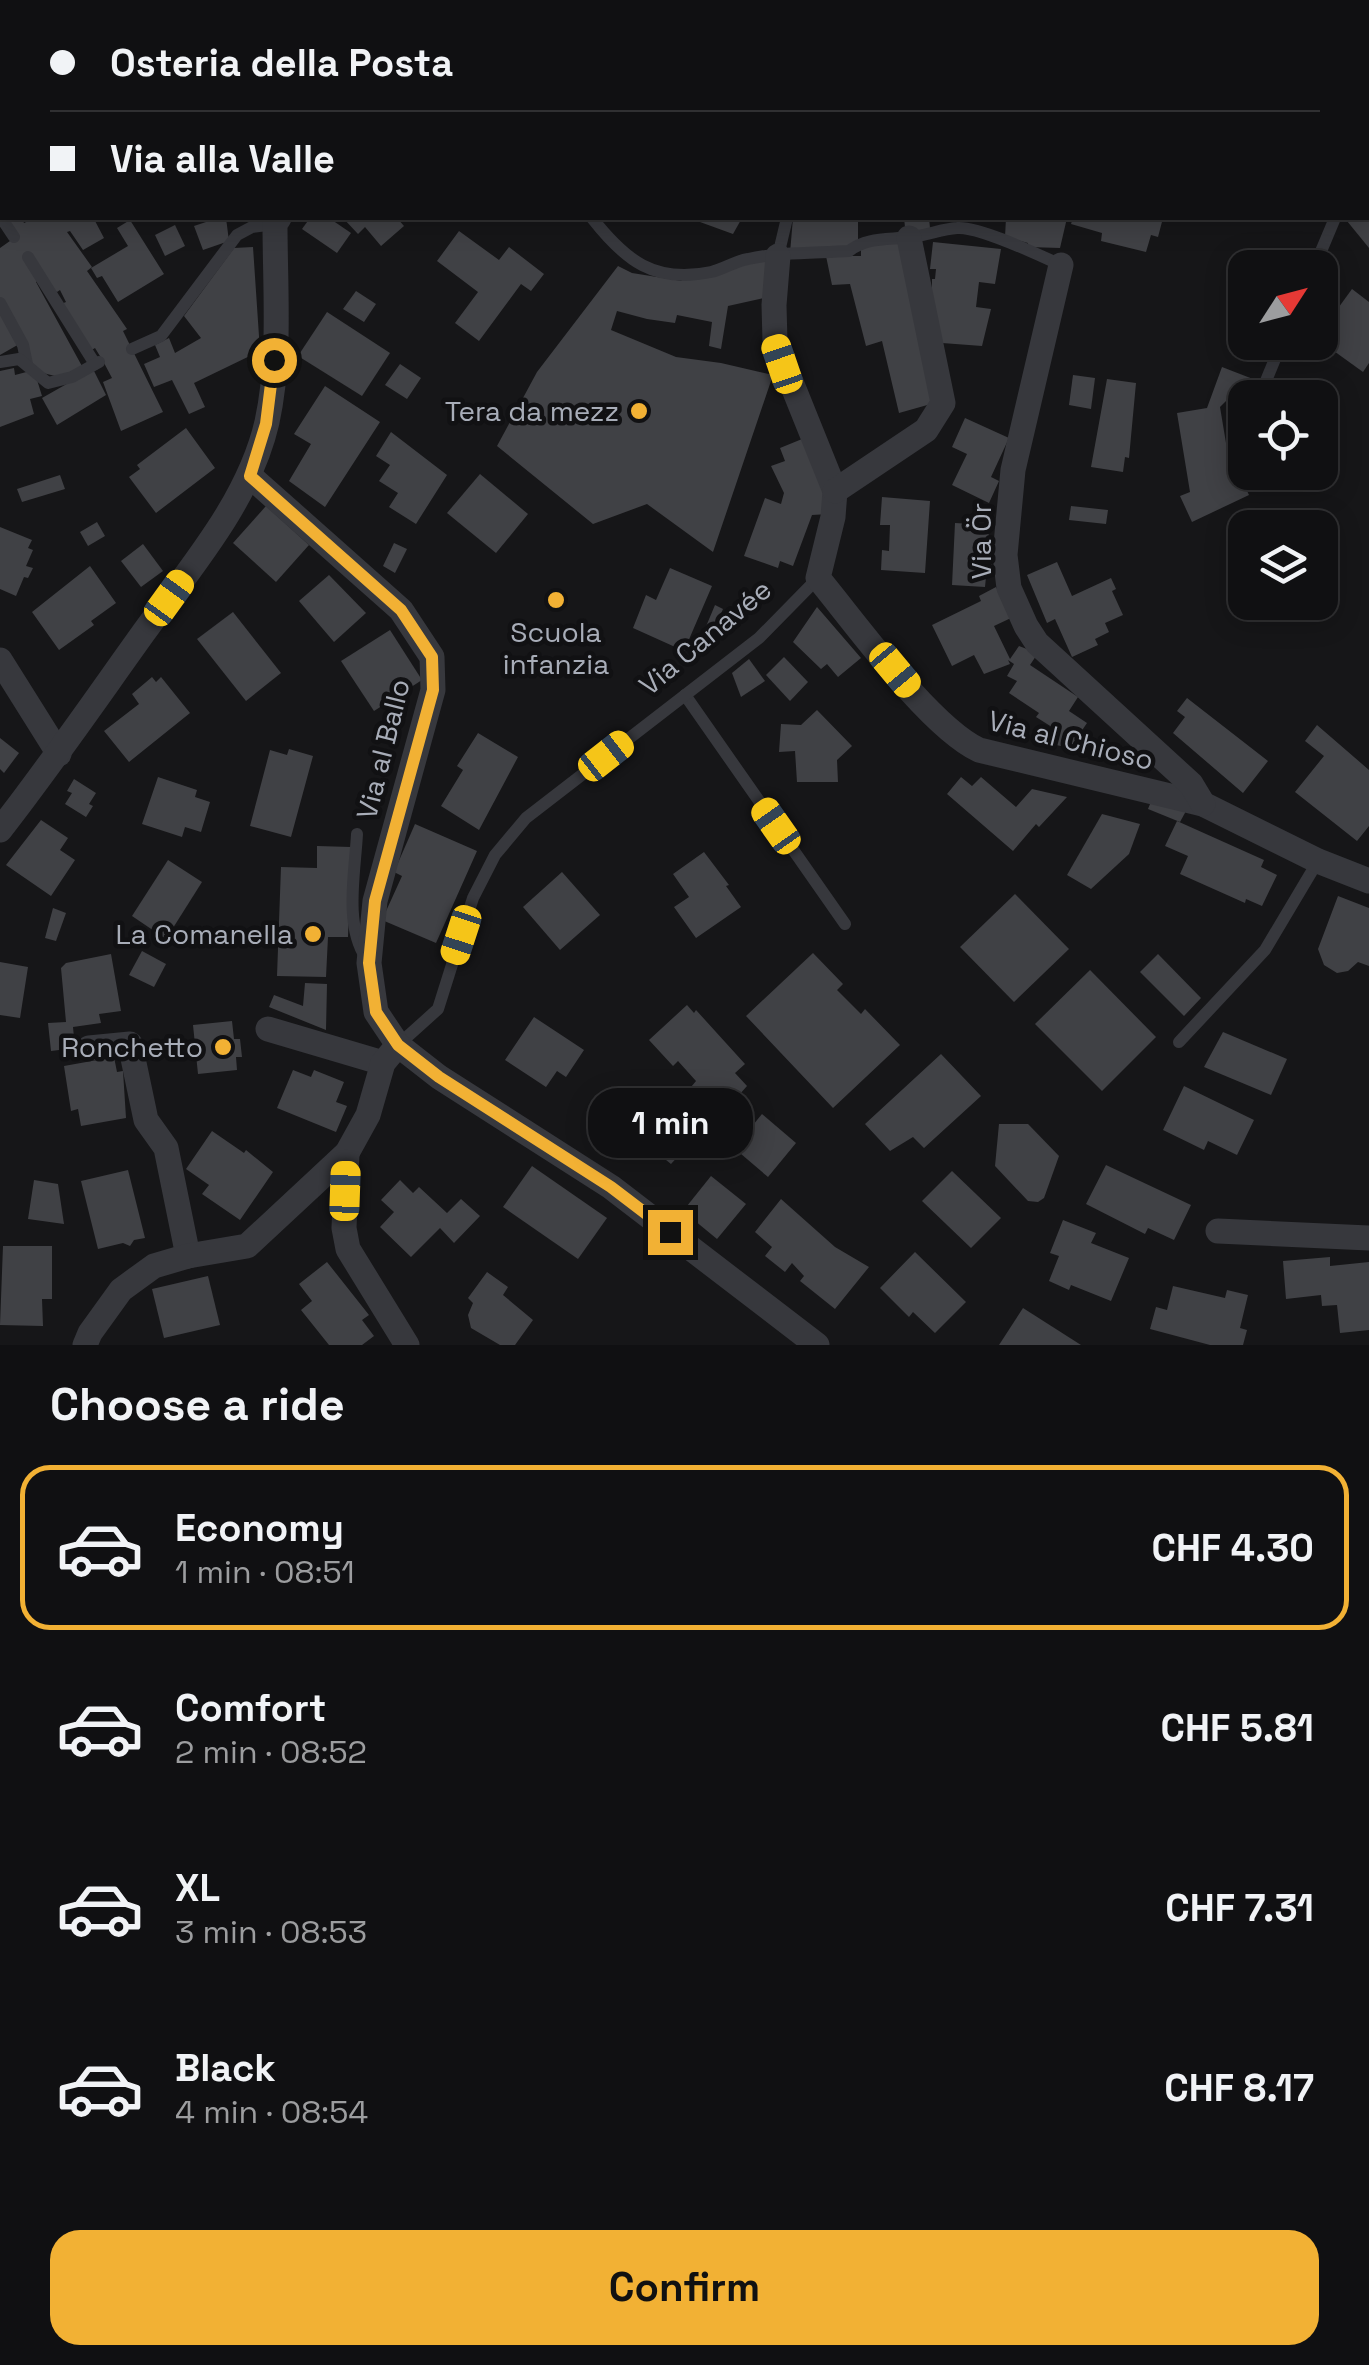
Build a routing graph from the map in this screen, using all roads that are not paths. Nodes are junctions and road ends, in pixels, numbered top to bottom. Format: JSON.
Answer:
{"nodes":[{"id":1,"x":4,"y":220,"type":"edge"},
{"id":2,"x":275,"y":220,"type":"edge"},
{"id":3,"x":594,"y":220,"type":"edge"},
{"id":4,"x":787,"y":220,"type":"edge"},
{"id":5,"x":1334,"y":220,"type":"edge"},
{"id":6,"x":961,"y":222,"type":"edge"},
{"id":7,"x":14,"y":237,"type":"dead end"},
{"id":8,"x":909,"y":238,"type":"junction"},
{"id":9,"x":1322,"y":250,"type":"edge"},
{"id":10,"x":778,"y":256,"type":"junction"},
{"id":11,"x":28,"y":257,"type":"dead end"},
{"id":12,"x":1060,"y":265,"type":"joint"},
{"id":13,"x":0,"y":303,"type":"edge"},
{"id":14,"x":132,"y":349,"type":"dead end"},
{"id":15,"x":0,"y":362,"type":"edge"},
{"id":16,"x":27,"y":364,"type":"junction"},
{"id":17,"x":250,"y":476,"type":"junction"},
{"id":18,"x":835,"y":491,"type":"junction"},
{"id":19,"x":818,"y":578,"type":"junction"},
{"id":20,"x":0,"y":660,"type":"edge"},
{"id":21,"x":685,"y":695,"type":"junction"},
{"id":22,"x":59,"y":754,"type":"junction"},
{"id":23,"x":1203,"y":804,"type":"junction"},
{"id":24,"x":0,"y":830,"type":"edge"},
{"id":25,"x":357,"y":834,"type":"dead end"},
{"id":26,"x":1318,"y":862,"type":"junction"},
{"id":27,"x":1369,"y":880,"type":"edge"},
{"id":28,"x":845,"y":924,"type":"dead end"},
{"id":29,"x":369,"y":963,"type":"junction"},
{"id":30,"x":268,"y":1028,"type":"dead end"},
{"id":31,"x":1178,"y":1042,"type":"dead end"},
{"id":32,"x":89,"y":1048,"type":"dead end"},
{"id":33,"x":390,"y":1054,"type":"junction"},
{"id":34,"x":346,"y":1154,"type":"junction"},
{"id":35,"x":1218,"y":1232,"type":"dead end"},
{"id":36,"x":1369,"y":1238,"type":"edge"},
{"id":37,"x":188,"y":1256,"type":"junction"},
{"id":38,"x":85,"y":1345,"type":"edge"},
{"id":39,"x":407,"y":1345,"type":"edge"},
{"id":40,"x":818,"y":1345,"type":"edge"}],
"edges":[{"from":1,"to":7,"type":"lane"},
{"from":2,"to":14,"type":"lane"},
{"from":2,"to":17,"type":"street"},
{"from":3,"to":10,"type":"lane"},
{"from":4,"to":10,"type":"lane"},
{"from":5,"to":9,"type":"lane"},
{"from":6,"to":8,"type":"lane"},
{"from":6,"to":12,"type":"lane"},
{"from":8,"to":10,"type":"lane"},
{"from":8,"to":18,"type":"street"},
{"from":10,"to":18,"type":"street"},
{"from":11,"to":16,"type":"lane"},
{"from":12,"to":23,"type":"street","name":"Via Ör"},
{"from":13,"to":16,"type":"lane"},
{"from":15,"to":16,"type":"lane"},
{"from":17,"to":22,"type":"street"},
{"from":17,"to":29,"type":"street","name":"Via al Ballo"},
{"from":18,"to":19,"type":"street"},
{"from":19,"to":21,"type":"lane","name":"Via Canavée"},
{"from":19,"to":23,"type":"street","name":"Via al Chioso"},
{"from":20,"to":22,"type":"street"},
{"from":21,"to":28,"type":"lane"},
{"from":21,"to":33,"type":"lane","name":"Via Canavée"},
{"from":22,"to":24,"type":"street"},
{"from":23,"to":26,"type":"street"},
{"from":25,"to":29,"type":"lane"},
{"from":26,"to":27,"type":"street"},
{"from":26,"to":31,"type":"lane"},
{"from":29,"to":33,"type":"street","name":"Via al Ballo"},
{"from":30,"to":33,"type":"street"},
{"from":32,"to":37,"type":"street"},
{"from":33,"to":34,"type":"street"},
{"from":33,"to":40,"type":"street"},
{"from":34,"to":37,"type":"street"},
{"from":34,"to":39,"type":"street"},
{"from":35,"to":36,"type":"street"},
{"from":37,"to":38,"type":"street"}]}
